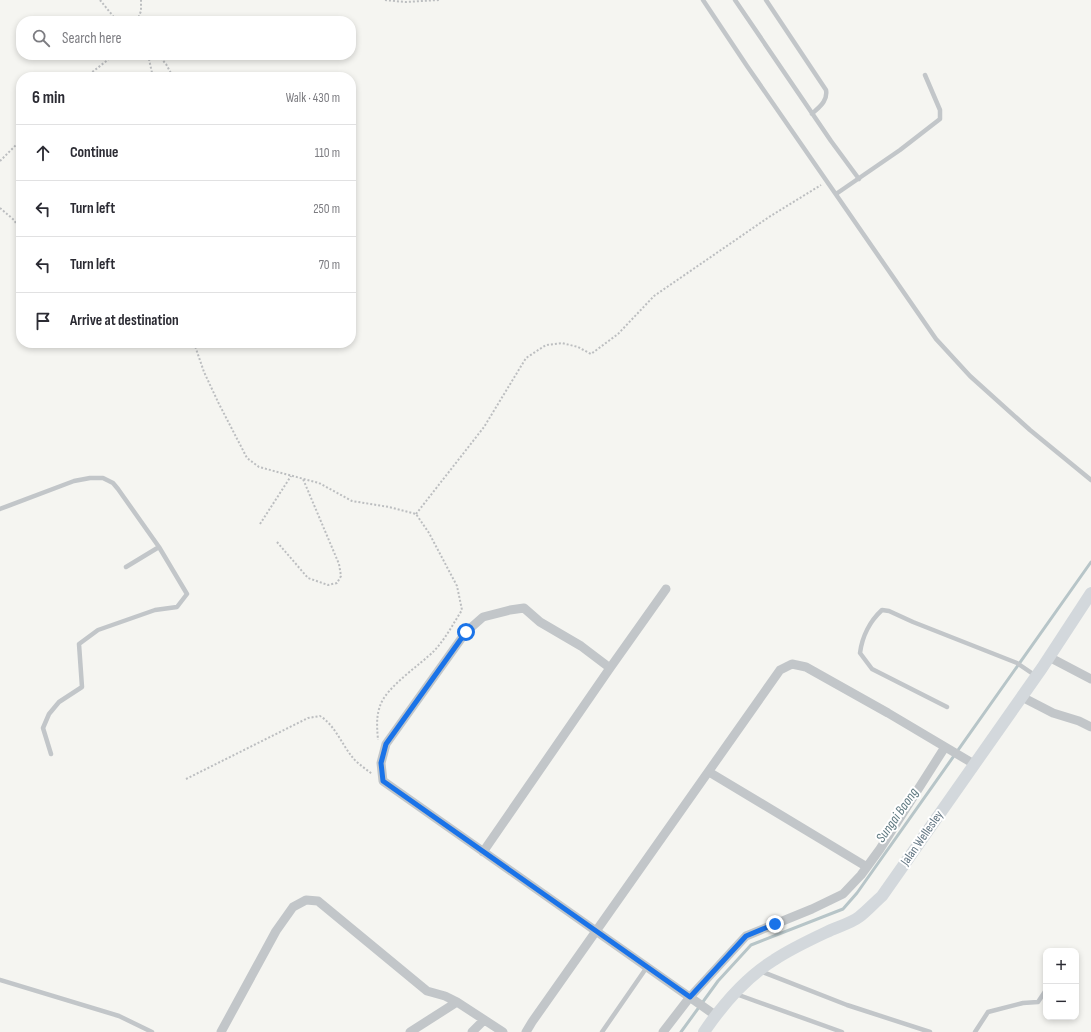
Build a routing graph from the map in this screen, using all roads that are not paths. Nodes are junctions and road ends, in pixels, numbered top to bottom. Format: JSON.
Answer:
{"nodes":[{"id":1,"x":703,"y":0,"type":"edge"},
{"id":2,"x":735,"y":0,"type":"edge"},
{"id":3,"x":766,"y":0,"type":"edge"},
{"id":4,"x":925,"y":74,"type":"dead end"},
{"id":5,"x":812,"y":114,"type":"junction"},
{"id":6,"x":858,"y":179,"type":"junction"},
{"id":7,"x":836,"y":194,"type":"junction"},
{"id":8,"x":1091,"y":480,"type":"edge"},
{"id":9,"x":0,"y":509,"type":"edge"},
{"id":10,"x":159,"y":546,"type":"junction"},
{"id":11,"x":126,"y":567,"type":"dead end"},
{"id":12,"x":666,"y":589,"type":"dead end"},
{"id":13,"x":1091,"y":593,"type":"edge"},
{"id":14,"x":1049,"y":657,"type":"junction"},
{"id":15,"x":610,"y":668,"type":"junction"},
{"id":16,"x":1036,"y":676,"type":"junction"},
{"id":17,"x":1091,"y":679,"type":"edge"},
{"id":18,"x":1022,"y":697,"type":"junction"},
{"id":19,"x":947,"y":707,"type":"dead end"},
{"id":20,"x":1091,"y":727,"type":"edge"},
{"id":21,"x":948,"y":748,"type":"junction"},
{"id":22,"x":51,"y":754,"type":"dead end"},
{"id":23,"x":974,"y":764,"type":"junction"},
{"id":24,"x":709,"y":772,"type":"junction"},
{"id":25,"x":484,"y":852,"type":"junction"},
{"id":26,"x":867,"y":867,"type":"junction"},
{"id":27,"x":596,"y":931,"type":"junction"},
{"id":28,"x":647,"y":967,"type":"junction"},
{"id":29,"x":758,"y":970,"type":"junction"},
{"id":30,"x":0,"y":980,"type":"edge"},
{"id":31,"x":734,"y":993,"type":"junction"},
{"id":32,"x":1043,"y":994,"type":"edge"},
{"id":33,"x":692,"y":999,"type":"junction"},
{"id":34,"x":457,"y":1002,"type":"junction"},
{"id":35,"x":711,"y":1012,"type":"junction"},
{"id":36,"x":484,"y":1020,"type":"junction"},
{"id":37,"x":152,"y":1032,"type":"edge"},
{"id":38,"x":221,"y":1032,"type":"edge"},
{"id":39,"x":410,"y":1032,"type":"edge"},
{"id":40,"x":472,"y":1032,"type":"edge"},
{"id":41,"x":503,"y":1032,"type":"edge"},
{"id":42,"x":526,"y":1032,"type":"edge"},
{"id":43,"x":602,"y":1032,"type":"edge"},
{"id":44,"x":664,"y":1032,"type":"edge"},
{"id":45,"x":705,"y":1032,"type":"edge"},
{"id":46,"x":842,"y":1032,"type":"edge"},
{"id":47,"x":930,"y":1032,"type":"edge"},
{"id":48,"x":975,"y":1032,"type":"edge"}],
"edges":[{"from":1,"to":7,"type":"lane"},
{"from":2,"to":5,"type":"lane"},
{"from":3,"to":5,"type":"lane"},
{"from":4,"to":6,"type":"lane"},
{"from":5,"to":6,"type":"lane"},
{"from":6,"to":7,"type":"lane"},
{"from":7,"to":8,"type":"lane"},
{"from":9,"to":10,"type":"lane"},
{"from":10,"to":11,"type":"lane"},
{"from":10,"to":22,"type":"lane"},
{"from":12,"to":15,"type":"street"},
{"from":13,"to":14,"type":"main road","name":"Jalan Wellesley"},
{"from":14,"to":16,"type":"main road","name":"Jalan Wellesley"},
{"from":14,"to":17,"type":"street"},
{"from":15,"to":25,"type":"street"},
{"from":15,"to":25,"type":"street"},
{"from":16,"to":18,"type":"main road","name":"Jalan Wellesley"},
{"from":16,"to":19,"type":"lane"},
{"from":18,"to":20,"type":"street"},
{"from":18,"to":23,"type":"main road","name":"Jalan Wellesley"},
{"from":21,"to":23,"type":"street"},
{"from":21,"to":24,"type":"street"},
{"from":21,"to":26,"type":"street"},
{"from":23,"to":29,"type":"main road","name":"Jalan Wellesley"},
{"from":24,"to":26,"type":"street"},
{"from":24,"to":27,"type":"street"},
{"from":25,"to":27,"type":"street"},
{"from":26,"to":33,"type":"street"},
{"from":27,"to":28,"type":"street"},
{"from":27,"to":42,"type":"street"},
{"from":28,"to":33,"type":"street"},
{"from":28,"to":43,"type":"lane"},
{"from":29,"to":31,"type":"main road","name":"Jalan Wellesley"},
{"from":29,"to":47,"type":"lane"},
{"from":30,"to":37,"type":"lane"},
{"from":31,"to":35,"type":"main road","name":"Jalan Wellesley"},
{"from":31,"to":46,"type":"lane"},
{"from":32,"to":48,"type":"lane"},
{"from":33,"to":35,"type":"street"},
{"from":33,"to":44,"type":"street"},
{"from":34,"to":36,"type":"street"},
{"from":34,"to":38,"type":"street"},
{"from":34,"to":39,"type":"street"},
{"from":35,"to":45,"type":"main road","name":"Jalan Wellesley"},
{"from":36,"to":40,"type":"street"},
{"from":36,"to":41,"type":"street"}]}
